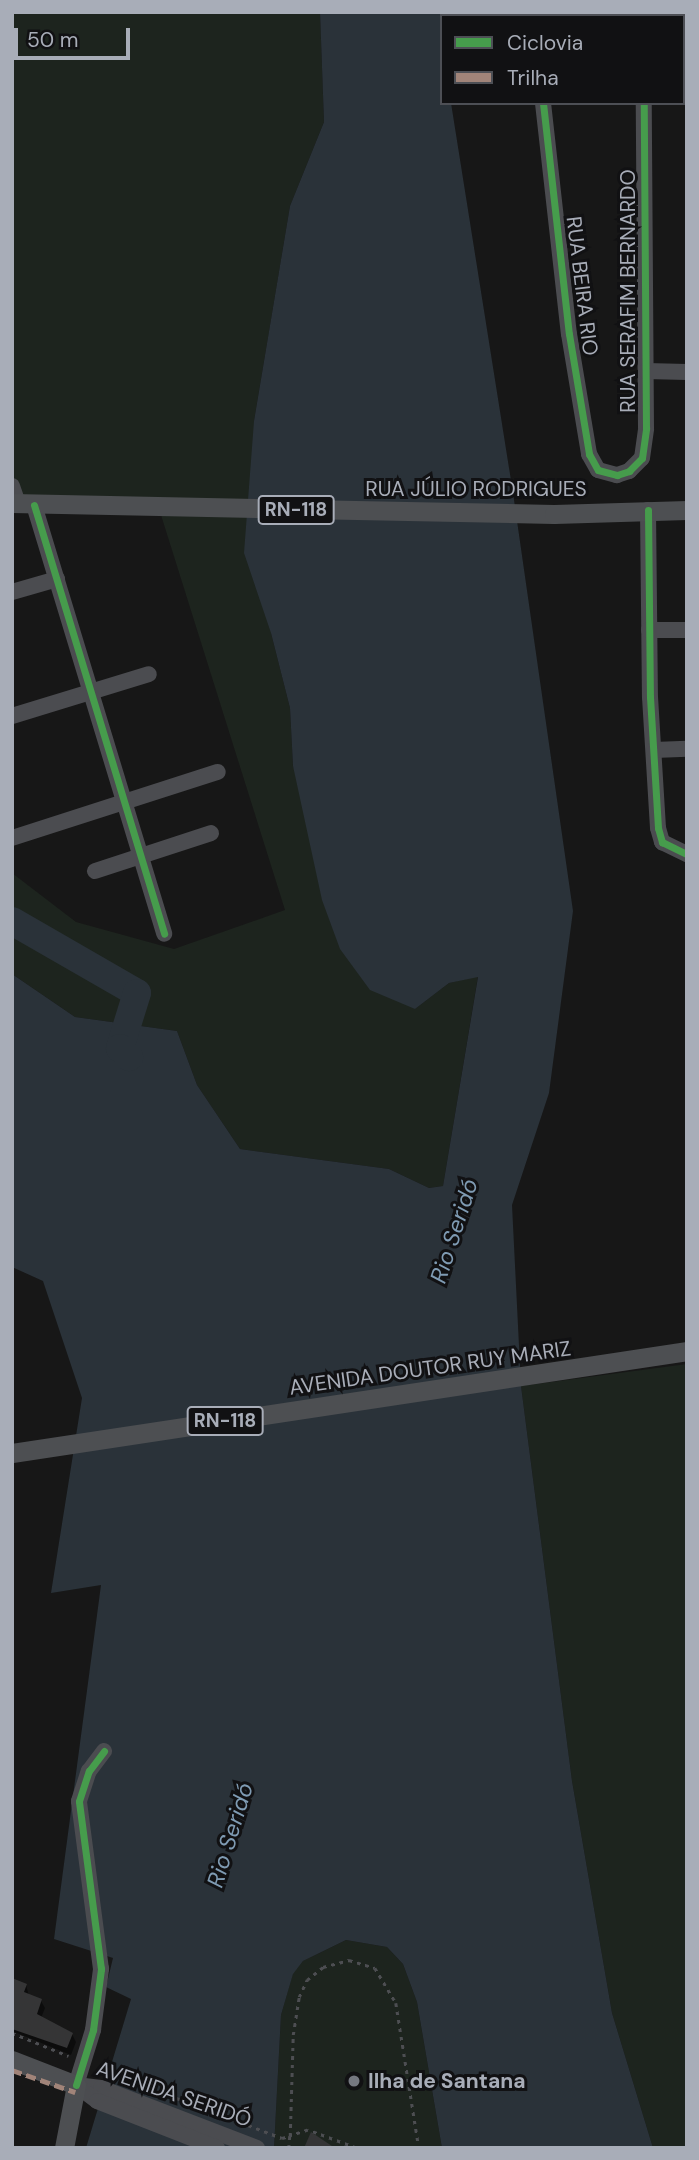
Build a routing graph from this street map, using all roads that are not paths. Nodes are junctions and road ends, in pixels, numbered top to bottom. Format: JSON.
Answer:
{"nodes":[{"id":1,"x":621,"y":12,"type":"edge"},
{"id":2,"x":597,"y":14,"type":"edge"},
{"id":3,"x":543,"y":105,"type":"edge"},
{"id":4,"x":644,"y":105,"type":"edge"},
{"id":5,"x":646,"y":371,"type":"junction"},
{"id":6,"x":687,"y":372,"type":"edge"},
{"id":7,"x":629,"y":471,"type":"joint"},
{"id":8,"x":19,"y":499,"type":"edge"},
{"id":9,"x":648,"y":510,"type":"junction"},
{"id":10,"x":687,"y":510,"type":"edge"},
{"id":11,"x":57,"y":579,"type":"junction"},
{"id":12,"x":12,"y":592,"type":"edge"},
{"id":13,"x":649,"y":630,"type":"junction"},
{"id":14,"x":687,"y":630,"type":"edge"},
{"id":15,"x":149,"y":674,"type":"dead end"},
{"id":16,"x":91,"y":692,"type":"junction"},
{"id":17,"x":12,"y":716,"type":"edge"},
{"id":18,"x":687,"y":749,"type":"edge"},
{"id":19,"x":654,"y":750,"type":"junction"},
{"id":20,"x":218,"y":772,"type":"dead end"},
{"id":21,"x":125,"y":802,"type":"junction"},
{"id":22,"x":211,"y":833,"type":"dead end"},
{"id":23,"x":12,"y":838,"type":"edge"},
{"id":24,"x":687,"y":854,"type":"edge"},
{"id":25,"x":141,"y":856,"type":"junction"},
{"id":26,"x":95,"y":871,"type":"dead end"},
{"id":27,"x":164,"y":934,"type":"dead end"},
{"id":28,"x":687,"y":1350,"type":"edge"},
{"id":29,"x":12,"y":1454,"type":"edge"},
{"id":30,"x":104,"y":1751,"type":"dead end"},
{"id":31,"x":12,"y":2060,"type":"edge"},
{"id":32,"x":76,"y":2085,"type":"junction"},
{"id":33,"x":99,"y":2095,"type":"junction"},
{"id":34,"x":64,"y":2148,"type":"edge"},
{"id":35,"x":217,"y":2148,"type":"edge"},
{"id":36,"x":257,"y":2148,"type":"edge"}],
"edges":[{"from":1,"to":2,"type":"street"},
{"from":3,"to":7,"type":"street","name":"RUA BEIRA RIO"},
{"from":4,"to":5,"type":"street","name":"RUA SERAFIM BERNARDO"},
{"from":5,"to":6,"type":"street"},
{"from":5,"to":7,"type":"street","name":"RUA SERAFIM BERNARDO"},
{"from":8,"to":9,"type":"main road","name":"RUA JÚLIO RODRIGUES","number":"RN-118"},
{"from":8,"to":11,"type":"street"},
{"from":9,"to":10,"type":"main road","name":"RUA JÚLIO RODRIGUES","number":"RN-118"},
{"from":9,"to":13,"type":"street"},
{"from":11,"to":12,"type":"street"},
{"from":11,"to":16,"type":"street"},
{"from":13,"to":14,"type":"street"},
{"from":13,"to":19,"type":"street"},
{"from":15,"to":16,"type":"street"},
{"from":16,"to":17,"type":"street"},
{"from":16,"to":21,"type":"street"},
{"from":18,"to":19,"type":"street"},
{"from":19,"to":24,"type":"street"},
{"from":20,"to":21,"type":"street"},
{"from":21,"to":23,"type":"street"},
{"from":21,"to":25,"type":"street"},
{"from":22,"to":25,"type":"street"},
{"from":25,"to":26,"type":"street"},
{"from":25,"to":27,"type":"street"},
{"from":28,"to":29,"type":"main road","name":"AVENIDA DOUTOR RUY MARIZ","number":"RN-118"},
{"from":30,"to":32,"type":"street"},
{"from":31,"to":32,"type":"main road","name":"AVENIDA SERIDÓ"},
{"from":32,"to":33,"type":"street","name":"AVENIDA SERIDÓ"},
{"from":32,"to":34,"type":"main road"},
{"from":33,"to":35,"type":"street","name":"AVENIDA SERIDÓ"},
{"from":33,"to":36,"type":"street","name":"AVENIDA SERIDÓ"}]}
